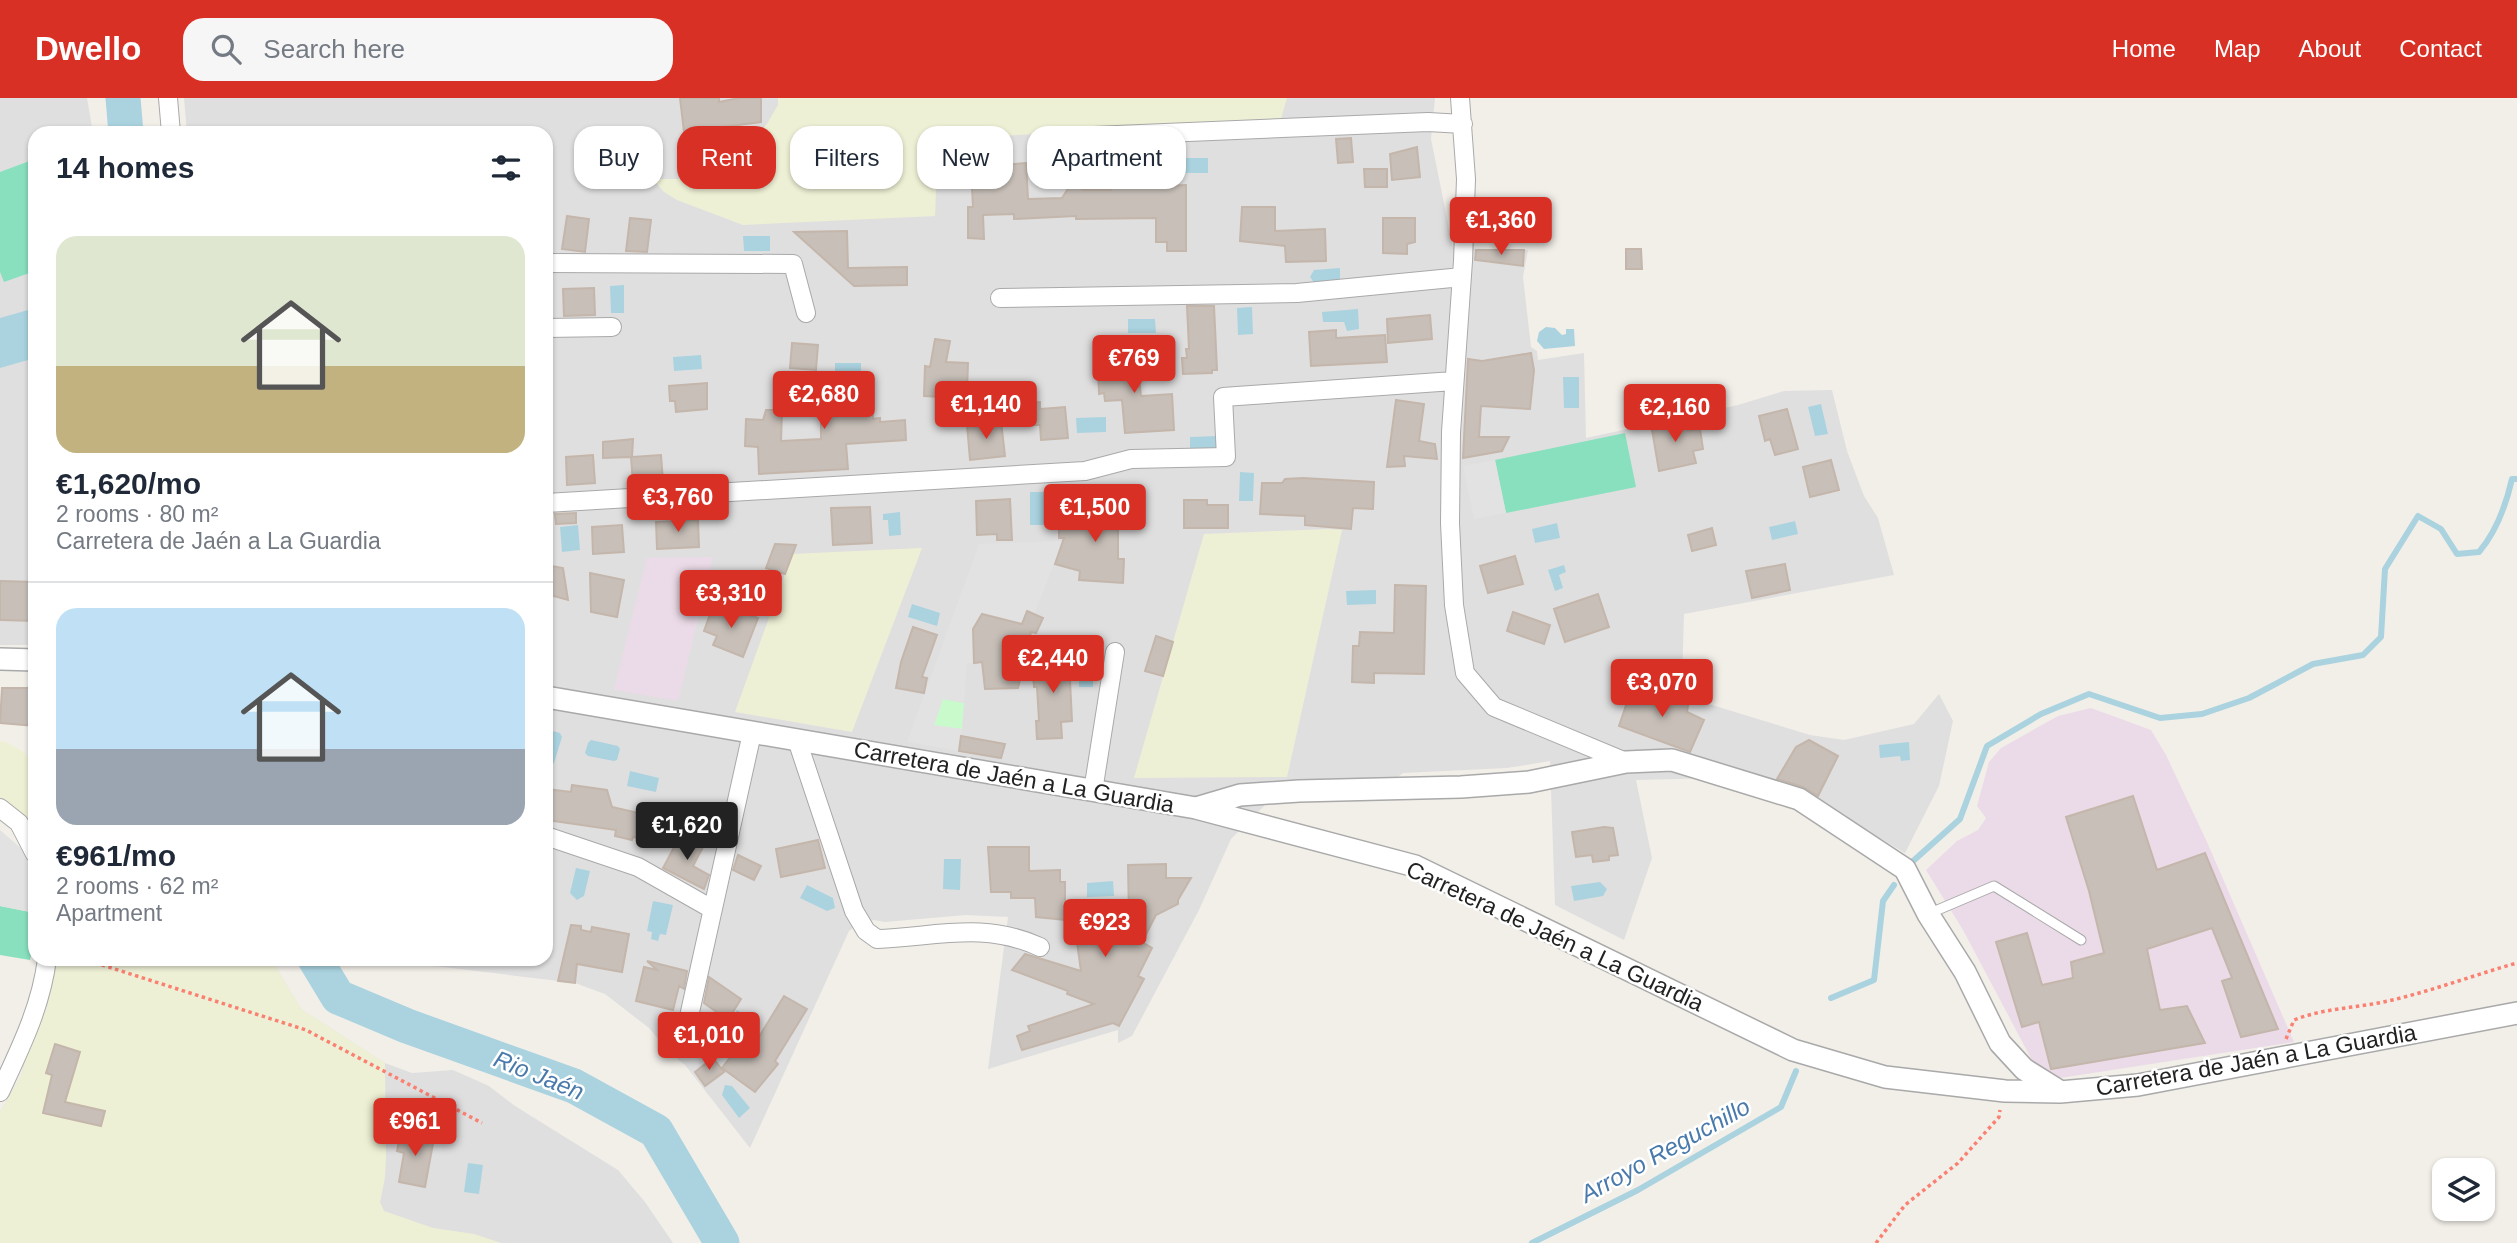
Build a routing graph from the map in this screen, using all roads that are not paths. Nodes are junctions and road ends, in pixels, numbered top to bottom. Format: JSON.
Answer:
{"nodes":[{"id":1,"x":168,"y":98,"type":"edge"},
{"id":2,"x":1460,"y":98,"type":"edge"},
{"id":3,"x":1463,"y":124,"type":"junction"},
{"id":4,"x":170,"y":126,"type":"edge"},
{"id":5,"x":1186,"y":132,"type":"edge"},
{"id":6,"x":553,"y":263,"type":"edge"},
{"id":7,"x":1462,"y":277,"type":"junction"},
{"id":8,"x":1000,"y":298,"type":"dead end"},
{"id":9,"x":806,"y":313,"type":"dead end"},
{"id":10,"x":612,"y":327,"type":"dead end"},
{"id":11,"x":553,"y":328,"type":"edge"},
{"id":12,"x":1454,"y":381,"type":"junction"},
{"id":13,"x":553,"y":503,"type":"edge"},
{"id":14,"x":1115,"y":652,"type":"dead end"},
{"id":15,"x":0,"y":659,"type":"edge"},
{"id":16,"x":28,"y":660,"type":"edge"},
{"id":17,"x":553,"y":698,"type":"edge"},
{"id":18,"x":752,"y":733,"type":"junction"},
{"id":19,"x":797,"y":740,"type":"junction"},
{"id":20,"x":1626,"y":762,"type":"junction"},
{"id":21,"x":1093,"y":791,"type":"junction"},
{"id":22,"x":0,"y":808,"type":"edge"},
{"id":23,"x":1196,"y":808,"type":"junction"},
{"id":24,"x":553,"y":838,"type":"edge"},
{"id":25,"x":28,"y":840,"type":"edge"},
{"id":26,"x":712,"y":909,"type":"junction"},
{"id":27,"x":1928,"y":914,"type":"junction"},
{"id":28,"x":2081,"y":940,"type":"dead end"},
{"id":29,"x":1040,"y":947,"type":"dead end"},
{"id":30,"x":46,"y":966,"type":"edge"},
{"id":31,"x":2517,"y":1013,"type":"edge"},
{"id":32,"x":682,"y":1048,"type":"dead end"},
{"id":33,"x":0,"y":1092,"type":"edge"},
{"id":34,"x":2060,"y":1092,"type":"junction"}],
"edges":[{"from":1,"to":4,"type":"street"},
{"from":2,"to":3,"type":"street"},
{"from":3,"to":5,"type":"street"},
{"from":3,"to":7,"type":"street"},
{"from":6,"to":9,"type":"street"},
{"from":7,"to":8,"type":"street"},
{"from":7,"to":12,"type":"street"},
{"from":10,"to":11,"type":"street"},
{"from":12,"to":13,"type":"street"},
{"from":12,"to":20,"type":"street"},
{"from":14,"to":21,"type":"street"},
{"from":15,"to":16,"type":"street"},
{"from":17,"to":18,"type":"street","name":"Carretera de Jaén a La Guardia"},
{"from":18,"to":19,"type":"street","name":"Carretera de Jaén a La Guardia"},
{"from":18,"to":26,"type":"street"},
{"from":19,"to":21,"type":"street","name":"Carretera de Jaén a La Guardia"},
{"from":19,"to":29,"type":"street"},
{"from":20,"to":23,"type":"street"},
{"from":20,"to":27,"type":"street"},
{"from":21,"to":23,"type":"street","name":"Carretera de Jaén a La Guardia"},
{"from":22,"to":25,"type":"street"},
{"from":23,"to":34,"type":"street","name":"Carretera de Jaén a La Guardia"},
{"from":24,"to":26,"type":"street"},
{"from":26,"to":32,"type":"street"},
{"from":27,"to":28,"type":"lane"},
{"from":27,"to":34,"type":"street"},
{"from":30,"to":33,"type":"street"},
{"from":31,"to":34,"type":"street","name":"Carretera de Jaén a La Guardia"}]}
